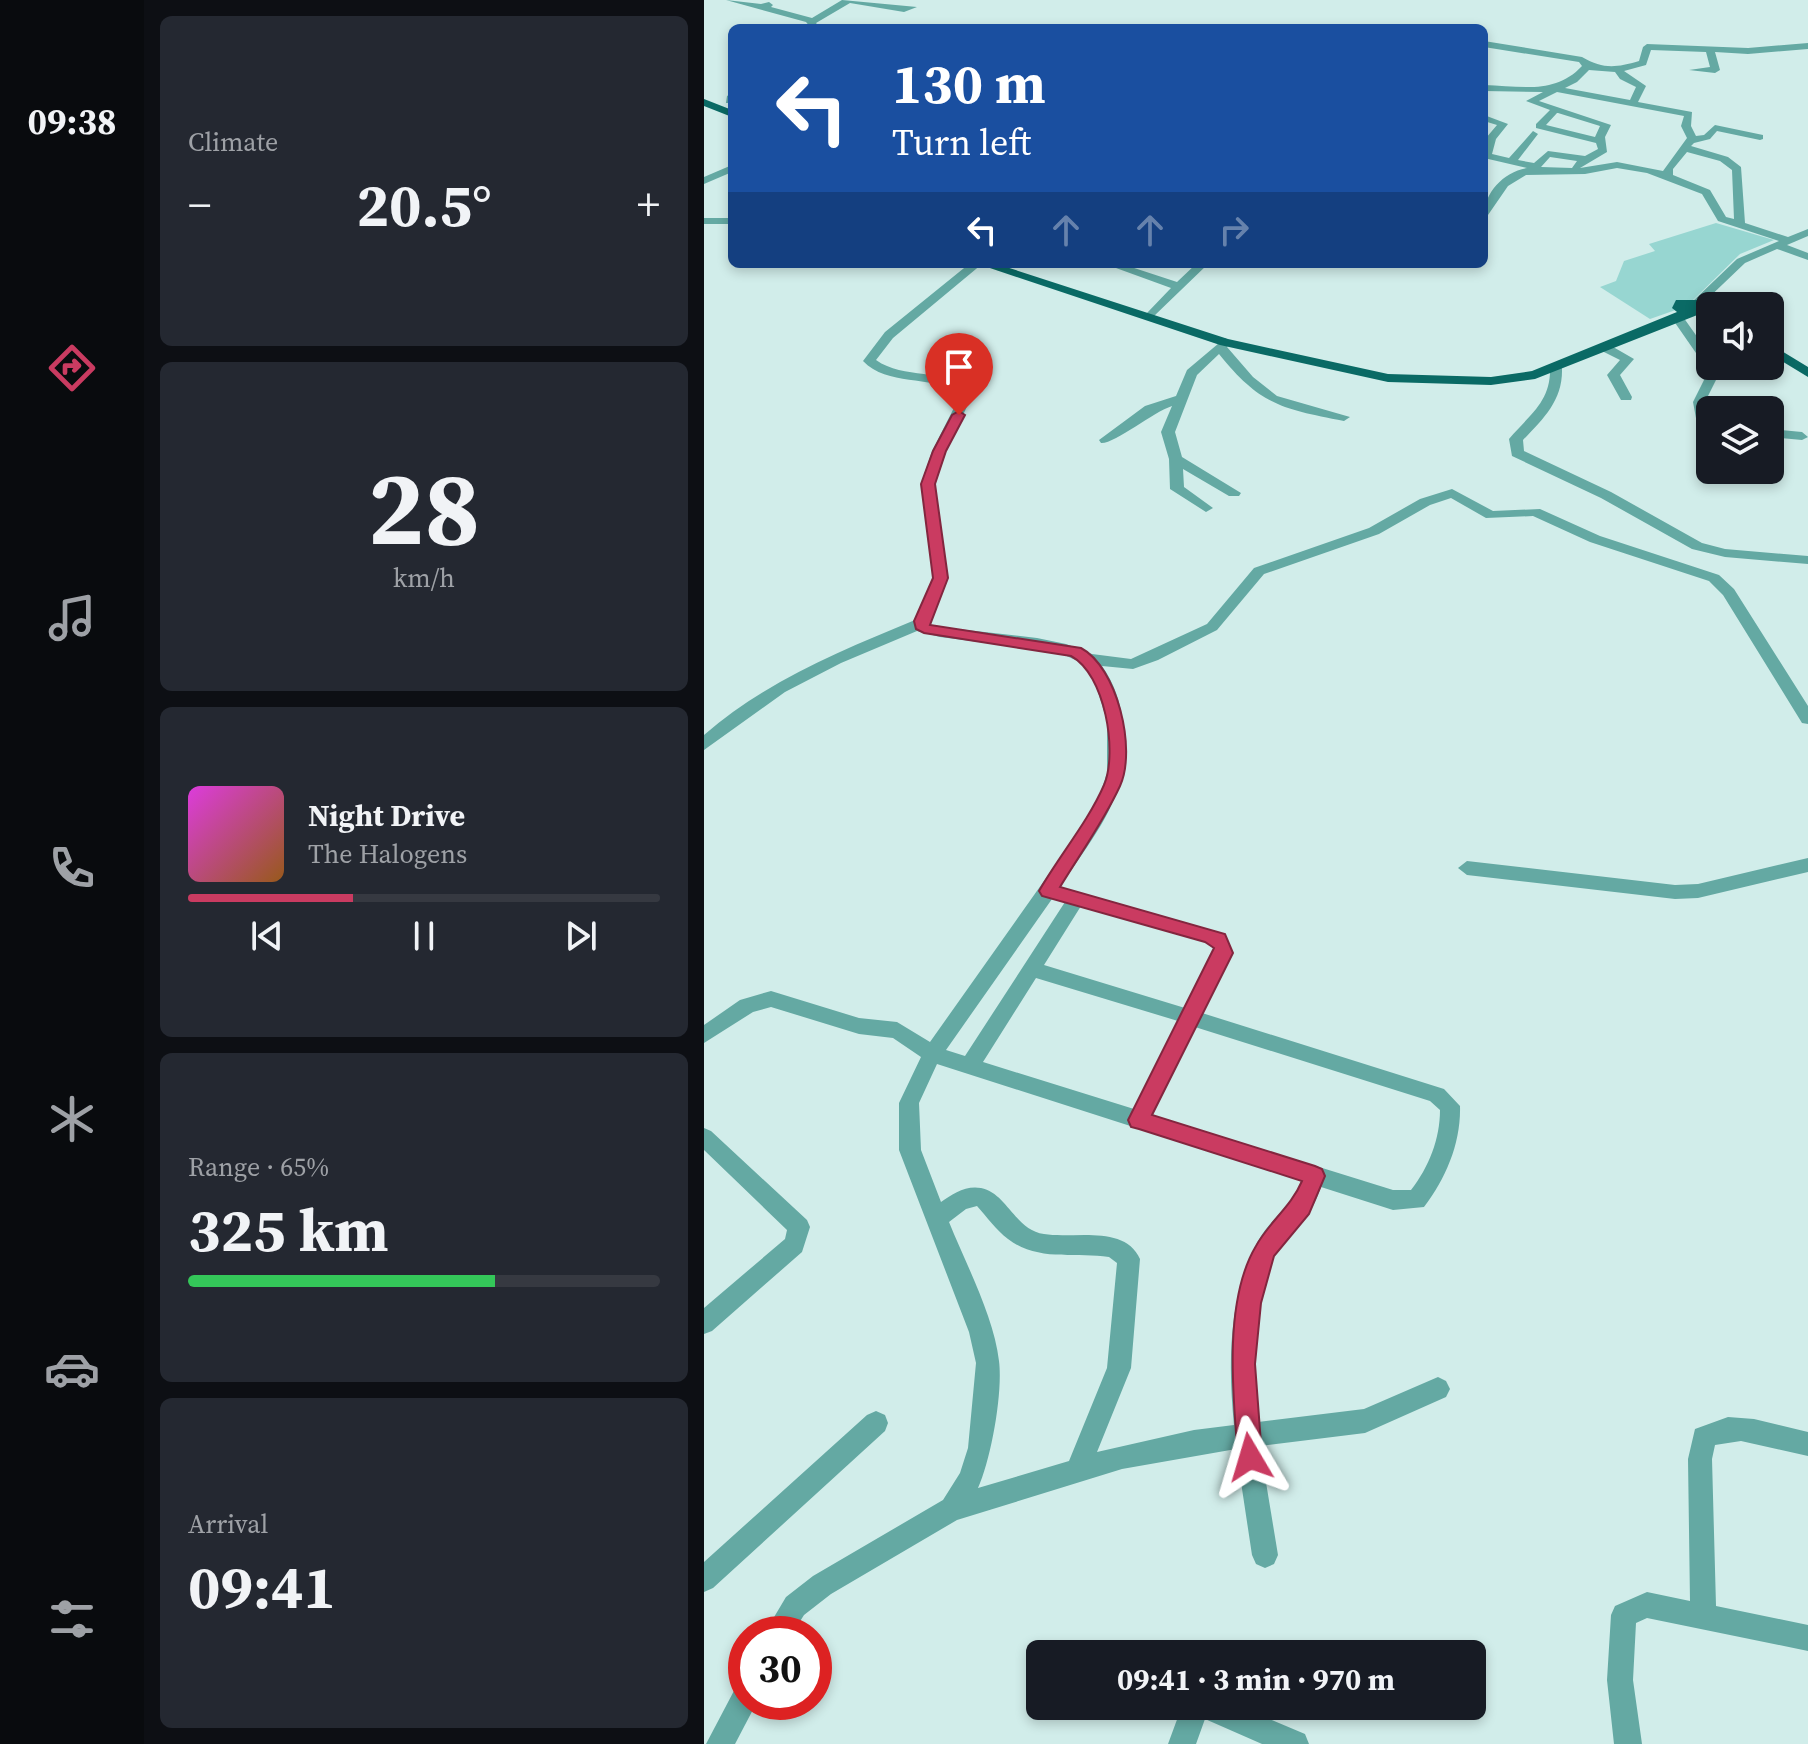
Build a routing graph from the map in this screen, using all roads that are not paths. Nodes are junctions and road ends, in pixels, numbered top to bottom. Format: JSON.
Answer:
{"nodes":[{"id":1,"x":730,"y":0,"type":"edge"},
{"id":2,"x":779,"y":0,"type":"edge"},
{"id":3,"x":849,"y":0,"type":"edge"},
{"id":4,"x":761,"y":7,"type":"junction"},
{"id":5,"x":913,"y":7,"type":"dead end"},
{"id":6,"x":814,"y":24,"type":"edge"},
{"id":7,"x":1488,"y":45,"type":"edge"},
{"id":8,"x":1808,"y":46,"type":"edge"},
{"id":9,"x":1710,"y":49,"type":"junction"},
{"id":10,"x":1748,"y":51,"type":"junction"},
{"id":11,"x":1753,"y":63,"type":"dead end"},
{"id":12,"x":1587,"y":66,"type":"junction"},
{"id":13,"x":1618,"y":70,"type":"junction"},
{"id":14,"x":1694,"y":70,"type":"dead end"},
{"id":15,"x":1488,"y":88,"type":"edge"},
{"id":16,"x":1557,"y":89,"type":"junction"},
{"id":17,"x":704,"y":93,"type":"edge"},
{"id":18,"x":728,"y":99,"type":"edge"},
{"id":19,"x":704,"y":102,"type":"edge"},
{"id":20,"x":1632,"y":105,"type":"junction"},
{"id":21,"x":1554,"y":111,"type":"junction"},
{"id":22,"x":728,"y":112,"type":"edge"},
{"id":23,"x":1580,"y":118,"type":"junction"},
{"id":24,"x":1488,"y":119,"type":"edge"},
{"id":25,"x":1533,"y":134,"type":"dead end"},
{"id":26,"x":1565,"y":134,"type":"junction"},
{"id":27,"x":1760,"y":137,"type":"dead end"},
{"id":28,"x":1601,"y":141,"type":"junction"},
{"id":29,"x":1688,"y":144,"type":"junction"},
{"id":30,"x":1488,"y":152,"type":"edge"},
{"id":31,"x":1488,"y":156,"type":"edge"},
{"id":32,"x":1588,"y":160,"type":"junction"},
{"id":33,"x":1512,"y":161,"type":"junction"},
{"id":34,"x":712,"y":164,"type":"dead end"},
{"id":35,"x":728,"y":166,"type":"edge"},
{"id":36,"x":1536,"y":167,"type":"junction"},
{"id":37,"x":728,"y":168,"type":"edge"},
{"id":38,"x":1567,"y":171,"type":"junction"},
{"id":39,"x":1667,"y":178,"type":"junction"},
{"id":40,"x":704,"y":181,"type":"edge"},
{"id":41,"x":1488,"y":206,"type":"edge"},
{"id":42,"x":704,"y":221,"type":"edge"},
{"id":43,"x":728,"y":221,"type":"edge"},
{"id":44,"x":1740,"y":225,"type":"junction"},
{"id":45,"x":1808,"y":232,"type":"edge"},
{"id":46,"x":1782,"y":242,"type":"junction"},
{"id":47,"x":1808,"y":257,"type":"edge"},
{"id":48,"x":971,"y":268,"type":"edge"},
{"id":49,"x":996,"y":268,"type":"edge"},
{"id":50,"x":1019,"y":268,"type":"edge"},
{"id":51,"x":1124,"y":268,"type":"edge"},
{"id":52,"x":1197,"y":268,"type":"edge"},
{"id":53,"x":1177,"y":286,"type":"junction"},
{"id":54,"x":1692,"y":311,"type":"edge"},
{"id":55,"x":1153,"y":313,"type":"junction"},
{"id":56,"x":1223,"y":345,"type":"junction"},
{"id":57,"x":1604,"y":347,"type":"junction"},
{"id":58,"x":1784,"y":357,"type":"edge"},
{"id":59,"x":1556,"y":368,"type":"junction"},
{"id":60,"x":1808,"y":373,"type":"edge"},
{"id":61,"x":1626,"y":397,"type":"dead end"},
{"id":62,"x":1181,"y":398,"type":"junction"},
{"id":63,"x":1344,"y":417,"type":"dead end"},
{"id":64,"x":1784,"y":434,"type":"edge"},
{"id":65,"x":1802,"y":436,"type":"dead end"},
{"id":66,"x":1106,"y":440,"type":"dead end"},
{"id":67,"x":1176,"y":459,"type":"junction"},
{"id":68,"x":1234,"y":493,"type":"dead end"},
{"id":69,"x":1206,"y":508,"type":"dead end"},
{"id":70,"x":1808,"y":560,"type":"edge"},
{"id":71,"x":922,"y":623,"type":"junction"},
{"id":72,"x":1090,"y":659,"type":"junction"},
{"id":73,"x":1808,"y":719,"type":"edge"},
{"id":74,"x":704,"y":744,"type":"edge"},
{"id":75,"x":1808,"y":865,"type":"edge"},
{"id":76,"x":1467,"y":868,"type":"dead end"},
{"id":77,"x":1049,"y":891,"type":"junction"},
{"id":78,"x":1077,"y":898,"type":"junction"},
{"id":79,"x":1031,"y":969,"type":"junction"},
{"id":80,"x":1190,"y":1017,"type":"junction"},
{"id":81,"x":704,"y":1035,"type":"edge"},
{"id":82,"x":932,"y":1054,"type":"junction"},
{"id":83,"x":969,"y":1066,"type":"junction"},
{"id":84,"x":1139,"y":1120,"type":"junction"},
{"id":85,"x":704,"y":1137,"type":"edge"},
{"id":86,"x":1315,"y":1176,"type":"junction"},
{"id":87,"x":936,"y":1219,"type":"junction"},
{"id":88,"x":704,"y":1323,"type":"edge"},
{"id":89,"x":1438,"y":1389,"type":"dead end"},
{"id":90,"x":876,"y":1423,"type":"dead end"},
{"id":91,"x":1246,"y":1435,"type":"junction"},
{"id":92,"x":1808,"y":1444,"type":"edge"},
{"id":93,"x":1077,"y":1471,"type":"junction"},
{"id":94,"x":952,"y":1509,"type":"junction"},
{"id":95,"x":1265,"y":1555,"type":"dead end"},
{"id":96,"x":704,"y":1579,"type":"edge"},
{"id":97,"x":789,"y":1616,"type":"edge"},
{"id":98,"x":1703,"y":1617,"type":"junction"},
{"id":99,"x":1808,"y":1638,"type":"edge"},
{"id":100,"x":733,"y":1720,"type":"edge"},
{"id":101,"x":1191,"y":1720,"type":"edge"},
{"id":102,"x":1239,"y":1720,"type":"edge"},
{"id":103,"x":720,"y":1744,"type":"edge"},
{"id":104,"x":1182,"y":1744,"type":"edge"},
{"id":105,"x":1295,"y":1744,"type":"edge"},
{"id":106,"x":1628,"y":1744,"type":"edge"}],
"edges":[{"from":1,"to":4,"type":"street"},
{"from":2,"to":4,"type":"street"},
{"from":3,"to":5,"type":"street"},
{"from":3,"to":6,"type":"street"},
{"from":4,"to":6,"type":"street"},
{"from":7,"to":12,"type":"street"},
{"from":8,"to":10,"type":"street"},
{"from":9,"to":10,"type":"street"},
{"from":9,"to":13,"type":"street"},
{"from":9,"to":14,"type":"street"},
{"from":10,"to":11,"type":"street"},
{"from":12,"to":13,"type":"street"},
{"from":12,"to":16,"type":"street"},
{"from":13,"to":20,"type":"street"},
{"from":15,"to":16,"type":"street"},
{"from":16,"to":20,"type":"street"},
{"from":16,"to":21,"type":"street"},
{"from":17,"to":18,"type":"main road"},
{"from":19,"to":22,"type":"main road"},
{"from":20,"to":29,"type":"street"},
{"from":21,"to":23,"type":"street"},
{"from":21,"to":26,"type":"street"},
{"from":23,"to":26,"type":"street"},
{"from":23,"to":28,"type":"street"},
{"from":24,"to":30,"type":"street"},
{"from":25,"to":33,"type":"street"},
{"from":26,"to":28,"type":"street"},
{"from":27,"to":29,"type":"street"},
{"from":28,"to":32,"type":"street"},
{"from":29,"to":39,"type":"street"},
{"from":29,"to":44,"type":"street"},
{"from":31,"to":33,"type":"street"},
{"from":32,"to":36,"type":"street"},
{"from":32,"to":38,"type":"street"},
{"from":33,"to":36,"type":"street"},
{"from":34,"to":35,"type":"street"},
{"from":36,"to":38,"type":"street"},
{"from":36,"to":41,"type":"street"},
{"from":37,"to":40,"type":"street"},
{"from":38,"to":39,"type":"street"},
{"from":39,"to":44,"type":"street"},
{"from":42,"to":43,"type":"street"},
{"from":44,"to":46,"type":"street"},
{"from":45,"to":46,"type":"street"},
{"from":46,"to":47,"type":"street"},
{"from":46,"to":54,"type":"street"},
{"from":48,"to":71,"type":"street"},
{"from":49,"to":56,"type":"main road"},
{"from":50,"to":55,"type":"main road"},
{"from":51,"to":53,"type":"street"},
{"from":52,"to":53,"type":"street"},
{"from":53,"to":55,"type":"street"},
{"from":54,"to":55,"type":"main road"},
{"from":54,"to":57,"type":"main road"},
{"from":56,"to":59,"type":"main road"},
{"from":56,"to":62,"type":"street"},
{"from":56,"to":63,"type":"street"},
{"from":57,"to":59,"type":"main road"},
{"from":57,"to":61,"type":"street"},
{"from":58,"to":60,"type":"main road"},
{"from":59,"to":70,"type":"street"},
{"from":62,"to":66,"type":"street"},
{"from":62,"to":67,"type":"street"},
{"from":64,"to":65,"type":"street"},
{"from":67,"to":68,"type":"street"},
{"from":67,"to":69,"type":"street"},
{"from":71,"to":72,"type":"street"},
{"from":71,"to":74,"type":"street"},
{"from":72,"to":73,"type":"street"},
{"from":72,"to":77,"type":"street"},
{"from":75,"to":76,"type":"street"},
{"from":77,"to":78,"type":"street"},
{"from":77,"to":82,"type":"street"},
{"from":78,"to":79,"type":"street"},
{"from":78,"to":80,"type":"street"},
{"from":79,"to":80,"type":"street"},
{"from":79,"to":83,"type":"street"},
{"from":80,"to":84,"type":"street"},
{"from":80,"to":86,"type":"street"},
{"from":81,"to":82,"type":"street"},
{"from":82,"to":83,"type":"street"},
{"from":82,"to":87,"type":"street"},
{"from":83,"to":84,"type":"street"},
{"from":84,"to":86,"type":"street"},
{"from":85,"to":88,"type":"street"},
{"from":86,"to":91,"type":"street"},
{"from":87,"to":93,"type":"street"},
{"from":87,"to":94,"type":"street"},
{"from":89,"to":91,"type":"street"},
{"from":90,"to":96,"type":"street"},
{"from":91,"to":93,"type":"street"},
{"from":91,"to":95,"type":"street"},
{"from":92,"to":98,"type":"street"},
{"from":93,"to":94,"type":"street"},
{"from":94,"to":97,"type":"street"},
{"from":98,"to":99,"type":"street"},
{"from":98,"to":106,"type":"street"},
{"from":100,"to":103,"type":"street"},
{"from":101,"to":104,"type":"street"},
{"from":102,"to":105,"type":"street"}]}
